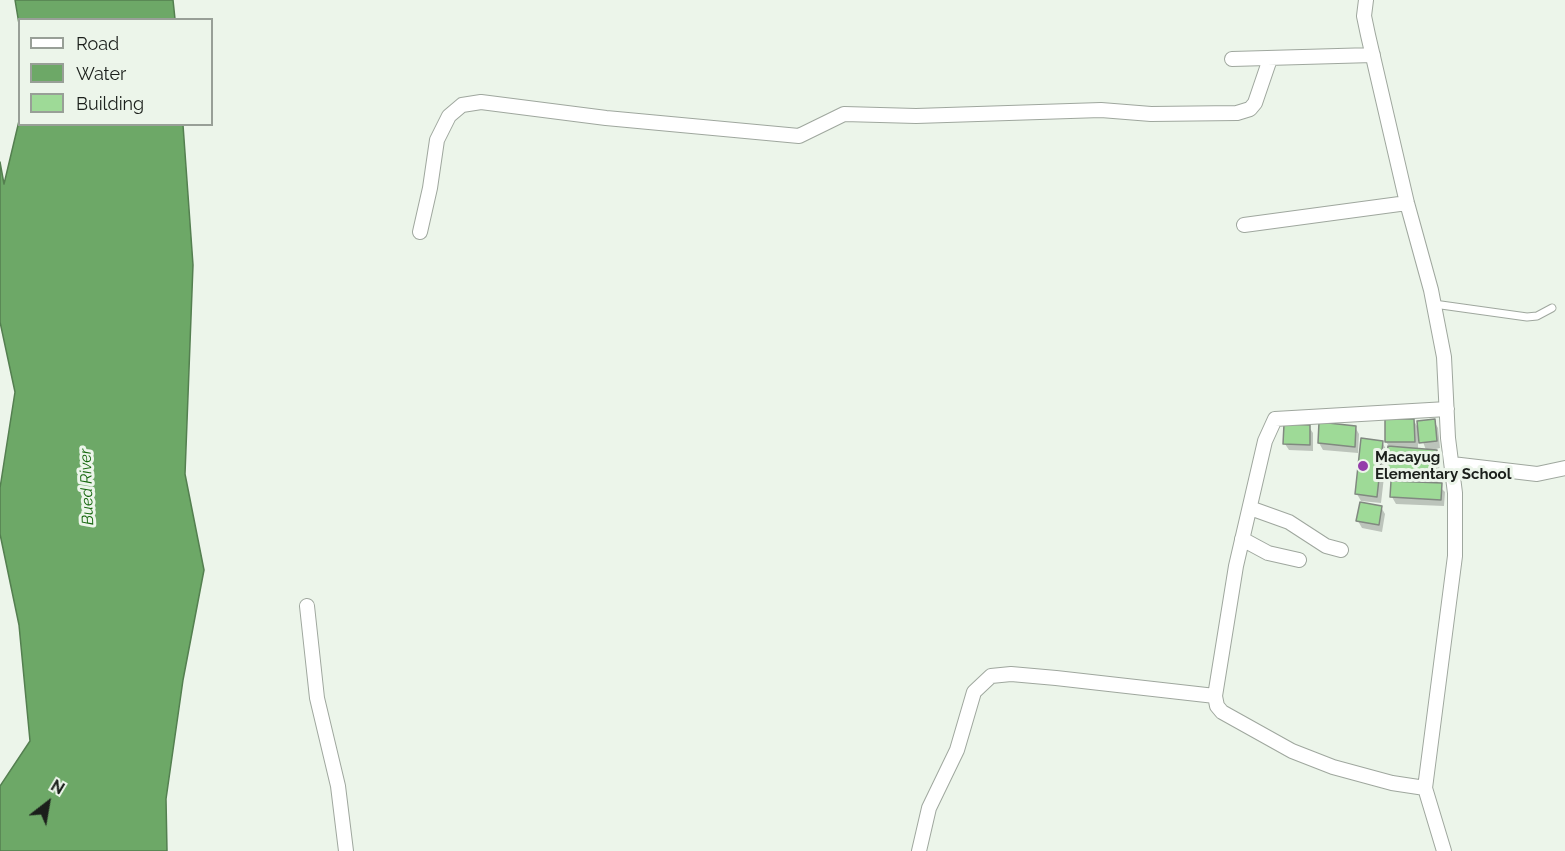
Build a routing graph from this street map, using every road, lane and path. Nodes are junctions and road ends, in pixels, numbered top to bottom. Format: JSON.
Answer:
{"nodes":[{"id":1,"x":1366,"y":0,"type":"edge"},
{"id":2,"x":1373,"y":55,"type":"junction"},
{"id":3,"x":1232,"y":59,"type":"dead end"},
{"id":4,"x":1270,"y":59,"type":"junction"},
{"id":5,"x":1407,"y":203,"type":"junction"},
{"id":6,"x":1244,"y":225,"type":"dead end"},
{"id":7,"x":420,"y":232,"type":"dead end"},
{"id":8,"x":1434,"y":304,"type":"junction"},
{"id":9,"x":1552,"y":308,"type":"dead end"},
{"id":10,"x":1447,"y":409,"type":"junction"},
{"id":11,"x":1452,"y":464,"type":"junction"},
{"id":12,"x":1565,"y":468,"type":"edge"},
{"id":13,"x":1250,"y":508,"type":"junction"},
{"id":14,"x":1242,"y":538,"type":"junction"},
{"id":15,"x":1341,"y":550,"type":"dead end"},
{"id":16,"x":1299,"y":560,"type":"dead end"},
{"id":17,"x":307,"y":606,"type":"dead end"},
{"id":18,"x":1215,"y":696,"type":"junction"},
{"id":19,"x":1425,"y":788,"type":"junction"},
{"id":20,"x":345,"y":851,"type":"edge"},
{"id":21,"x":920,"y":851,"type":"edge"},
{"id":22,"x":1444,"y":851,"type":"edge"}],
"edges":[{"from":1,"to":2,"type":"street"},
{"from":2,"to":4,"type":"street"},
{"from":2,"to":5,"type":"street"},
{"from":3,"to":4,"type":"street"},
{"from":4,"to":7,"type":"street"},
{"from":5,"to":6,"type":"street"},
{"from":5,"to":8,"type":"street"},
{"from":8,"to":9,"type":"lane"},
{"from":8,"to":10,"type":"street"},
{"from":10,"to":11,"type":"street"},
{"from":10,"to":13,"type":"street"},
{"from":11,"to":12,"type":"street"},
{"from":11,"to":19,"type":"street"},
{"from":13,"to":14,"type":"street"},
{"from":13,"to":15,"type":"street"},
{"from":14,"to":16,"type":"street"},
{"from":14,"to":18,"type":"street"},
{"from":17,"to":20,"type":"street"},
{"from":18,"to":19,"type":"street"},
{"from":18,"to":21,"type":"street"},
{"from":19,"to":22,"type":"street"}]}
